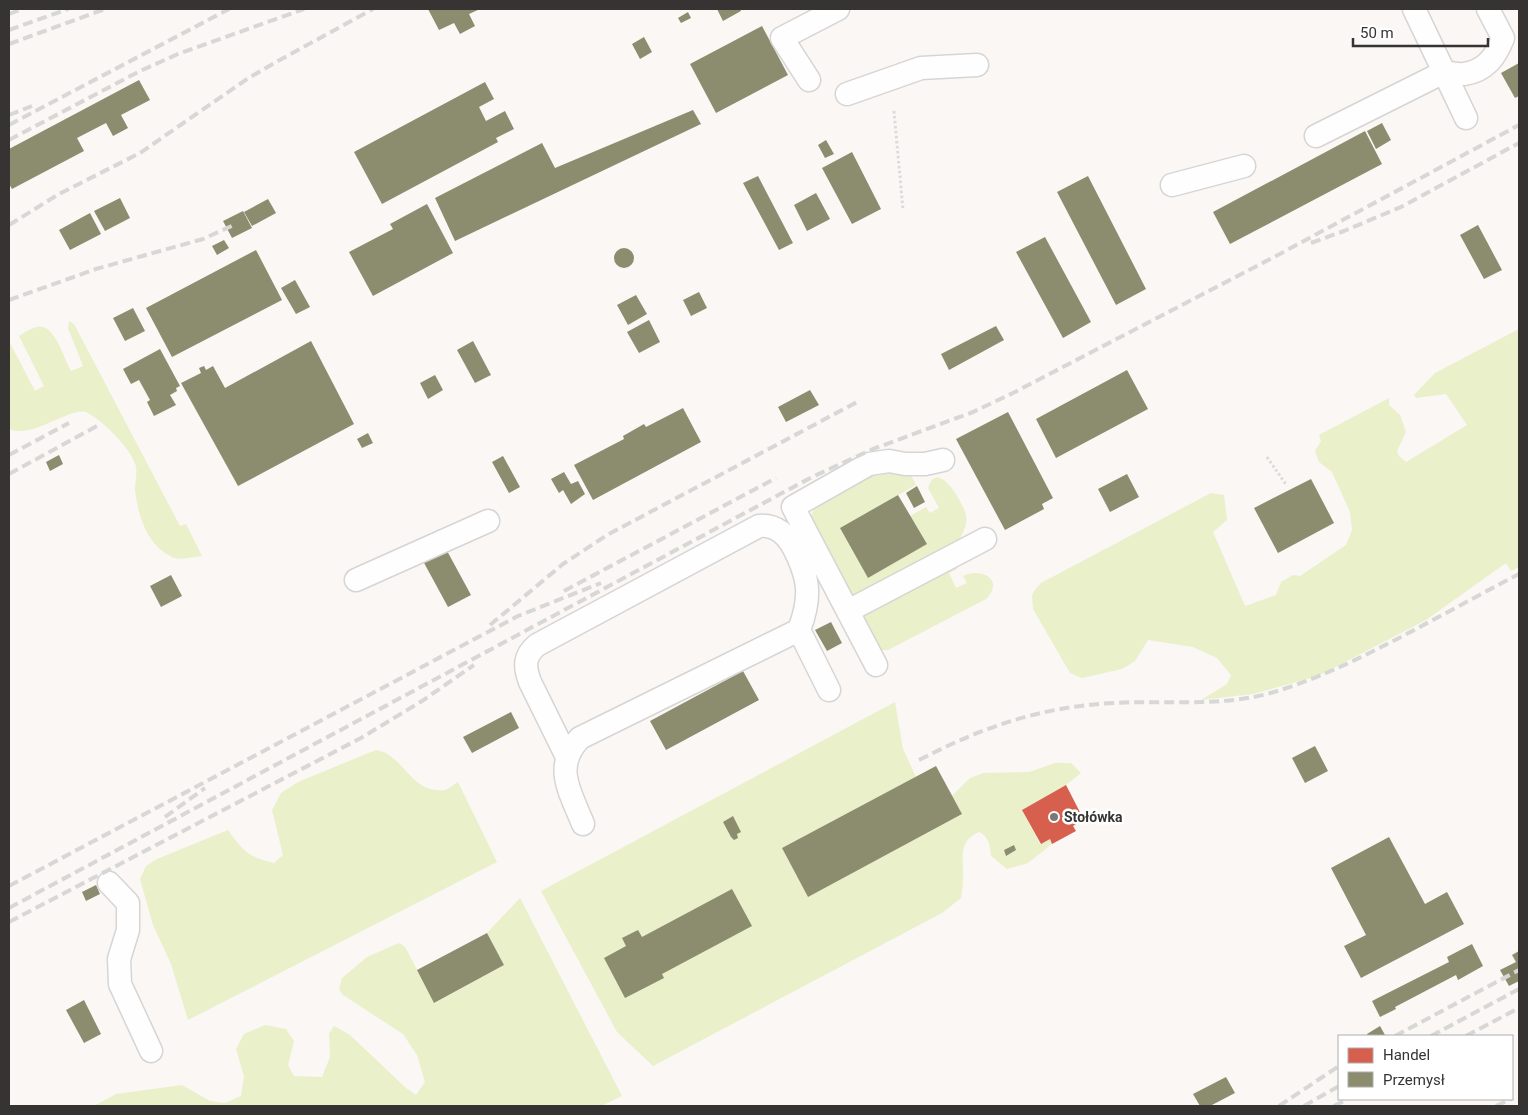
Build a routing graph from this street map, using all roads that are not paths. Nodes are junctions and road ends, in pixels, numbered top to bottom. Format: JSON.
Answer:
{"nodes":[{"id":1,"x":838,"y":9,"type":"edge"},
{"id":2,"x":1414,"y":9,"type":"edge"},
{"id":3,"x":1488,"y":9,"type":"edge"},
{"id":4,"x":977,"y":65,"type":"dead end"},
{"id":5,"x":1444,"y":72,"type":"junction"},
{"id":6,"x":809,"y":80,"type":"dead end"},
{"id":7,"x":847,"y":94,"type":"dead end"},
{"id":8,"x":1466,"y":118,"type":"dead end"},
{"id":9,"x":1316,"y":136,"type":"dead end"},
{"id":10,"x":1244,"y":166,"type":"dead end"},
{"id":11,"x":1172,"y":185,"type":"dead end"},
{"id":12,"x":944,"y":460,"type":"dead end"},
{"id":13,"x":488,"y":521,"type":"dead end"},
{"id":14,"x":985,"y":538,"type":"dead end"},
{"id":15,"x":356,"y":580,"type":"dead end"},
{"id":16,"x":848,"y":612,"type":"junction"},
{"id":17,"x":799,"y":630,"type":"junction"},
{"id":18,"x":876,"y":665,"type":"dead end"},
{"id":19,"x":830,"y":690,"type":"dead end"},
{"id":20,"x":567,"y":756,"type":"junction"},
{"id":21,"x":583,"y":824,"type":"dead end"},
{"id":22,"x":109,"y":883,"type":"dead end"},
{"id":23,"x":151,"y":1051,"type":"dead end"}],
"edges":[{"from":1,"to":6,"type":"lane"},
{"from":2,"to":5,"type":"lane"},
{"from":3,"to":5,"type":"lane"},
{"from":4,"to":7,"type":"lane"},
{"from":5,"to":8,"type":"lane"},
{"from":5,"to":9,"type":"lane"},
{"from":10,"to":11,"type":"lane"},
{"from":12,"to":16,"type":"lane"},
{"from":13,"to":15,"type":"lane"},
{"from":14,"to":16,"type":"lane"},
{"from":16,"to":18,"type":"lane"},
{"from":17,"to":19,"type":"lane"},
{"from":17,"to":20,"type":"lane"},
{"from":17,"to":20,"type":"lane"},
{"from":20,"to":21,"type":"lane"},
{"from":22,"to":23,"type":"lane"}]}
